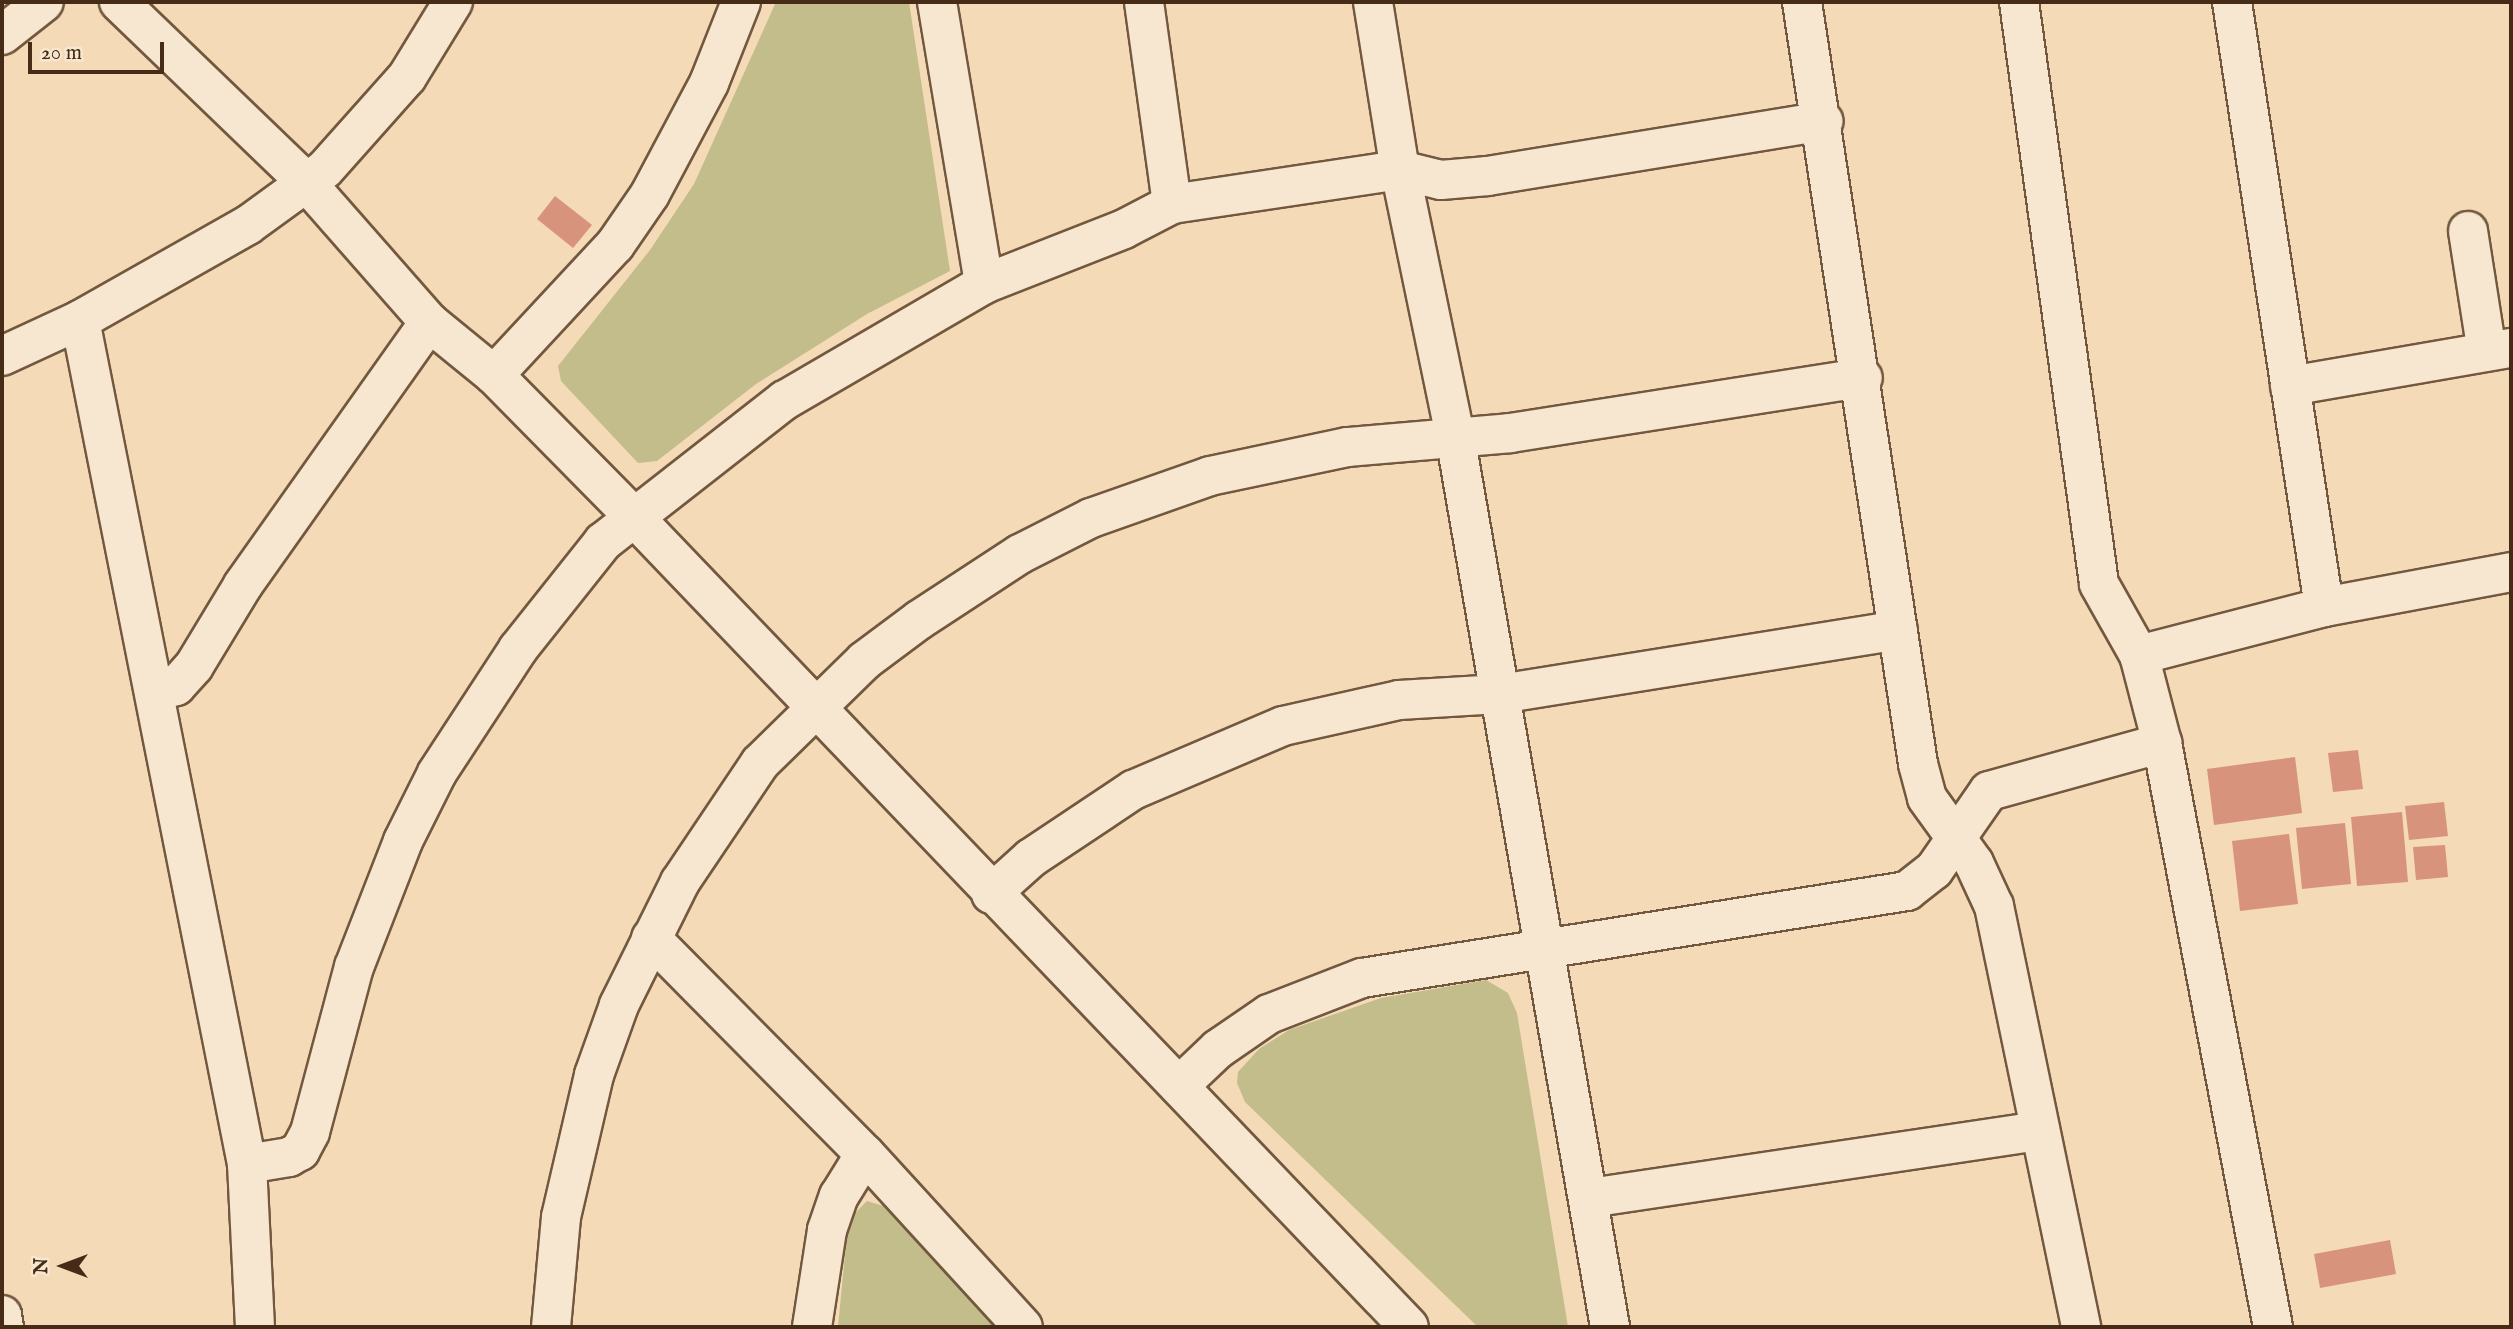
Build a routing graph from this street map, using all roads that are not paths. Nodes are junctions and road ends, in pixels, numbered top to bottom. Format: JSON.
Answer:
{"nodes":[{"id":1,"x":44,"y":2,"type":"edge"},
{"id":2,"x":119,"y":2,"type":"edge"},
{"id":3,"x":453,"y":2,"type":"edge"},
{"id":4,"x":741,"y":2,"type":"edge"},
{"id":5,"x":937,"y":2,"type":"edge"},
{"id":6,"x":1143,"y":2,"type":"edge"},
{"id":7,"x":1373,"y":2,"type":"edge"},
{"id":8,"x":1802,"y":2,"type":"edge"},
{"id":9,"x":2019,"y":2,"type":"edge"},
{"id":10,"x":2232,"y":2,"type":"edge"},
{"id":11,"x":2,"y":35,"type":"edge"},
{"id":12,"x":1824,"y":121,"type":"junction"},
{"id":13,"x":1400,"y":170,"type":"junction"},
{"id":14,"x":306,"y":182,"type":"junction"},
{"id":15,"x":1172,"y":204,"type":"junction"},
{"id":16,"x":2468,"y":231,"type":"dead end"},
{"id":17,"x":984,"y":284,"type":"junction"},
{"id":18,"x":80,"y":320,"type":"junction"},
{"id":19,"x":429,"y":322,"type":"junction"},
{"id":20,"x":2499,"y":350,"type":"edge"},
{"id":21,"x":2,"y":356,"type":"edge"},
{"id":22,"x":494,"y":375,"type":"junction"},
{"id":23,"x":1863,"y":378,"type":"junction"},
{"id":24,"x":2290,"y":386,"type":"junction"},
{"id":25,"x":1455,"y":436,"type":"junction"},
{"id":26,"x":633,"y":516,"type":"junction"},
{"id":27,"x":2511,"y":572,"type":"edge"},
{"id":28,"x":2323,"y":607,"type":"junction"},
{"id":29,"x":1898,"y":630,"type":"junction"},
{"id":30,"x":2139,"y":655,"type":"junction"},
{"id":31,"x":155,"y":692,"type":"junction"},
{"id":32,"x":1500,"y":695,"type":"junction"},
{"id":33,"x":812,"y":707,"type":"junction"},
{"id":34,"x":2162,"y":743,"type":"junction"},
{"id":35,"x":1956,"y":837,"type":"junction"},
{"id":36,"x":991,"y":894,"type":"junction"},
{"id":37,"x":651,"y":937,"type":"junction"},
{"id":38,"x":1545,"y":950,"type":"junction"},
{"id":39,"x":1179,"y":1086,"type":"junction"},
{"id":40,"x":2040,"y":1131,"type":"junction"},
{"id":41,"x":865,"y":1154,"type":"junction"},
{"id":42,"x":247,"y":1164,"type":"junction"},
{"id":43,"x":1590,"y":1198,"type":"junction"},
{"id":44,"x":2,"y":1315,"type":"edge"},
{"id":45,"x":4,"y":1327,"type":"edge"},
{"id":46,"x":255,"y":1327,"type":"edge"},
{"id":47,"x":551,"y":1327,"type":"edge"},
{"id":48,"x":812,"y":1327,"type":"edge"},
{"id":49,"x":1023,"y":1327,"type":"edge"},
{"id":50,"x":1409,"y":1327,"type":"edge"},
{"id":51,"x":1611,"y":1327,"type":"edge"},
{"id":52,"x":2081,"y":1327,"type":"edge"},
{"id":53,"x":2273,"y":1327,"type":"edge"}],
"edges":[{"from":1,"to":11,"type":"street"},
{"from":2,"to":14,"type":"street"},
{"from":3,"to":14,"type":"street"},
{"from":4,"to":22,"type":"street"},
{"from":5,"to":17,"type":"street"},
{"from":6,"to":15,"type":"street"},
{"from":7,"to":13,"type":"street"},
{"from":8,"to":12,"type":"street"},
{"from":9,"to":30,"type":"street"},
{"from":10,"to":24,"type":"street"},
{"from":12,"to":13,"type":"street"},
{"from":12,"to":23,"type":"street"},
{"from":13,"to":15,"type":"street"},
{"from":13,"to":25,"type":"street"},
{"from":14,"to":18,"type":"street"},
{"from":14,"to":19,"type":"street"},
{"from":15,"to":17,"type":"street"},
{"from":16,"to":20,"type":"street"},
{"from":17,"to":26,"type":"street"},
{"from":18,"to":21,"type":"street"},
{"from":18,"to":31,"type":"street"},
{"from":19,"to":22,"type":"street"},
{"from":19,"to":31,"type":"street"},
{"from":20,"to":24,"type":"street"},
{"from":22,"to":26,"type":"street"},
{"from":23,"to":25,"type":"street"},
{"from":23,"to":29,"type":"street"},
{"from":24,"to":28,"type":"street"},
{"from":25,"to":32,"type":"street"},
{"from":25,"to":33,"type":"street"},
{"from":26,"to":33,"type":"street"},
{"from":26,"to":42,"type":"street"},
{"from":27,"to":28,"type":"street"},
{"from":28,"to":30,"type":"street"},
{"from":29,"to":32,"type":"street"},
{"from":29,"to":35,"type":"street"},
{"from":30,"to":34,"type":"street"},
{"from":31,"to":42,"type":"street"},
{"from":32,"to":36,"type":"street"},
{"from":32,"to":38,"type":"street"},
{"from":33,"to":36,"type":"street"},
{"from":33,"to":37,"type":"street"},
{"from":34,"to":35,"type":"street"},
{"from":34,"to":53,"type":"street"},
{"from":35,"to":38,"type":"street"},
{"from":35,"to":40,"type":"street"},
{"from":36,"to":39,"type":"street"},
{"from":37,"to":41,"type":"street"},
{"from":37,"to":47,"type":"street"},
{"from":38,"to":39,"type":"street"},
{"from":38,"to":43,"type":"street"},
{"from":39,"to":50,"type":"street"},
{"from":40,"to":43,"type":"street"},
{"from":40,"to":52,"type":"street"},
{"from":41,"to":48,"type":"street"},
{"from":41,"to":49,"type":"street"},
{"from":42,"to":46,"type":"street"},
{"from":43,"to":51,"type":"street"},
{"from":44,"to":45,"type":"street"}]}
